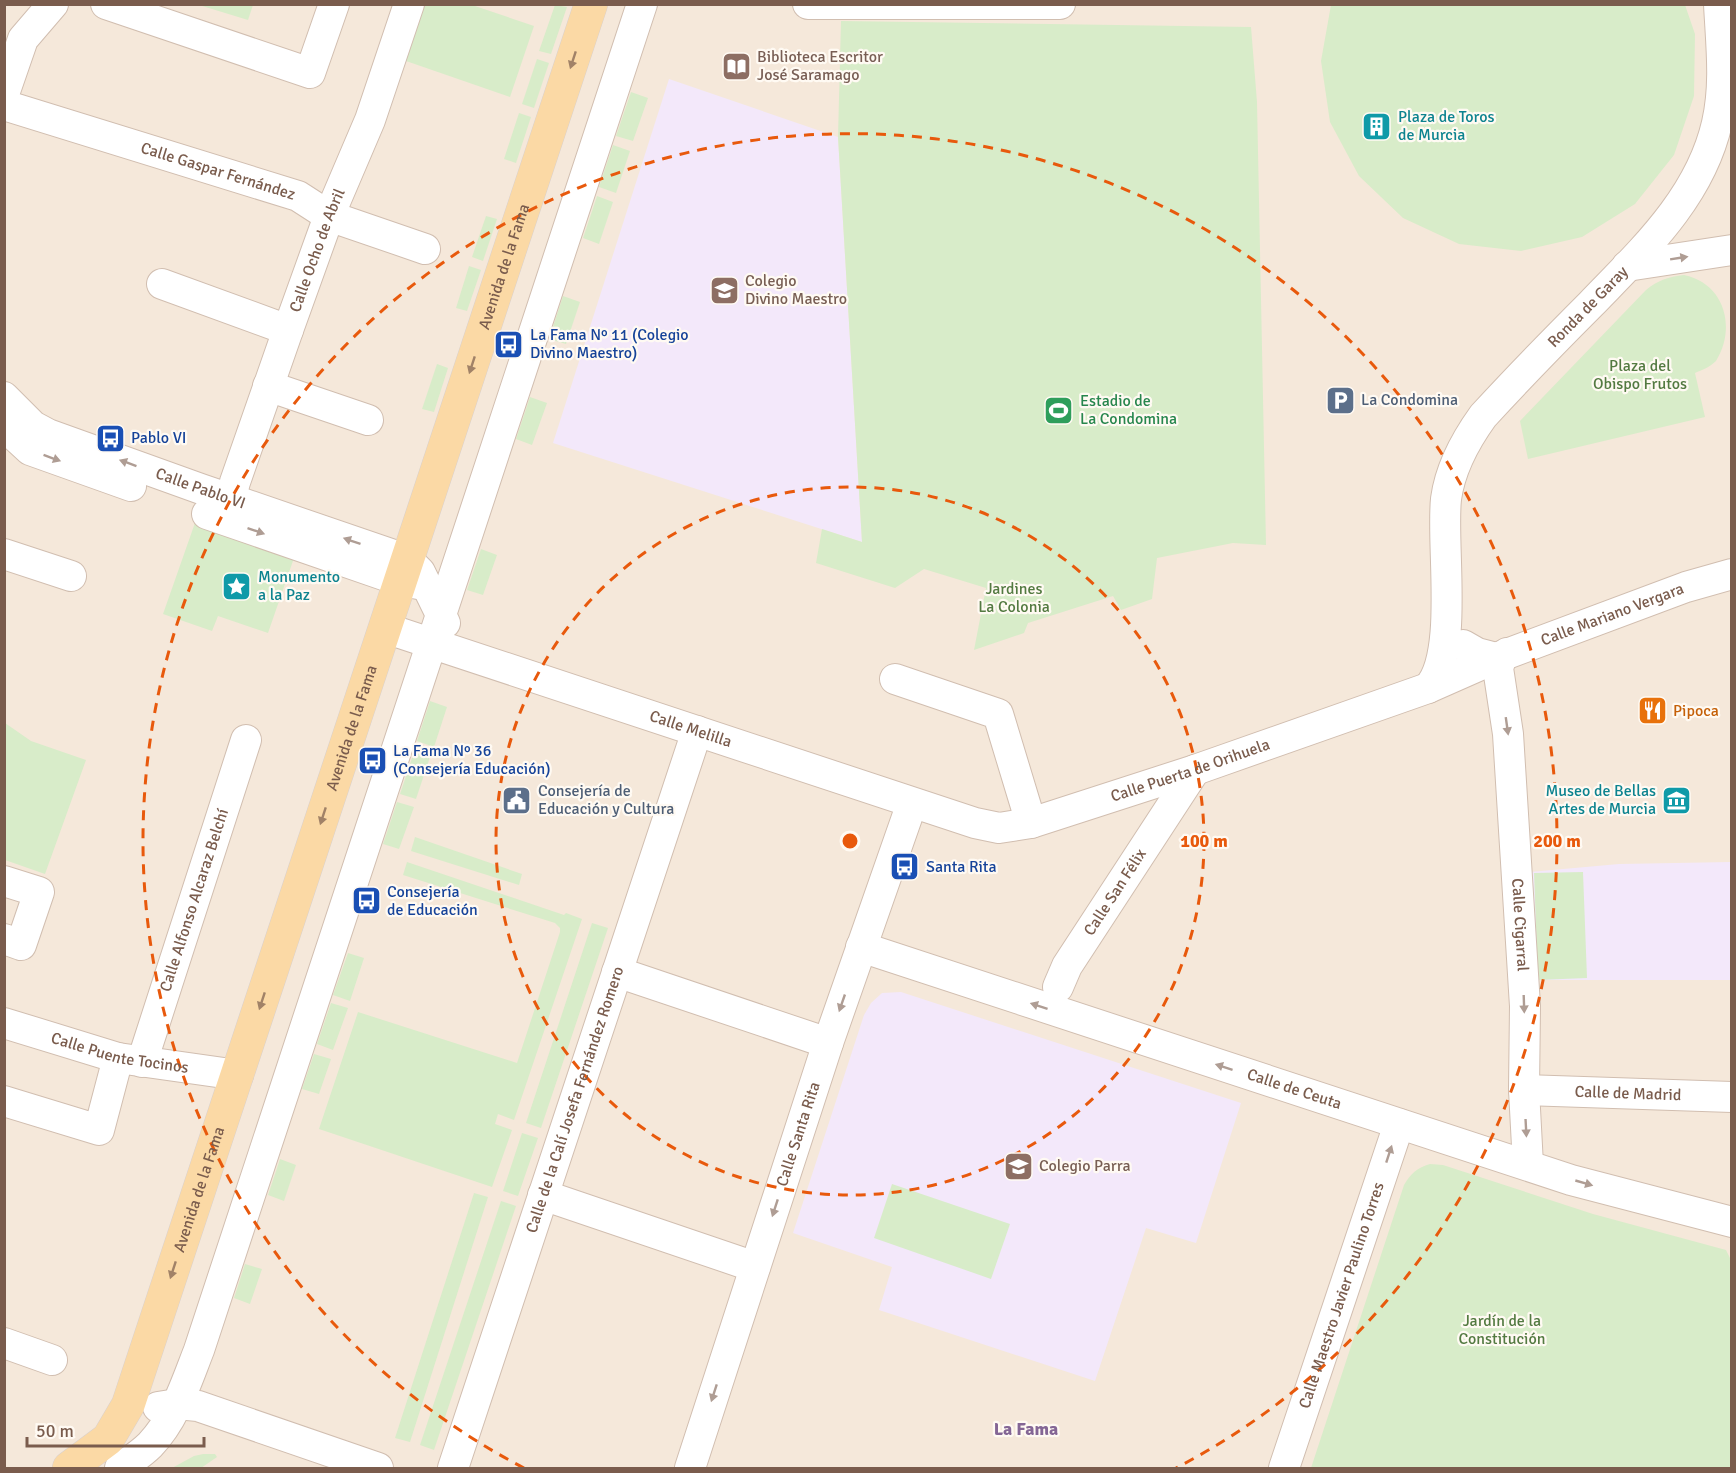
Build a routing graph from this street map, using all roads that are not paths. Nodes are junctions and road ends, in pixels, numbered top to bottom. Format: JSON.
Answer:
{"nodes":[{"id":1,"x":53,"y":4,"type":"edge"},
{"id":2,"x":106,"y":4,"type":"edge"},
{"id":3,"x":334,"y":4,"type":"edge"},
{"id":4,"x":409,"y":4,"type":"edge"},
{"id":5,"x":591,"y":4,"type":"edge"},
{"id":6,"x":642,"y":4,"type":"edge"},
{"id":7,"x":808,"y":4,"type":"edge"},
{"id":8,"x":1060,"y":4,"type":"edge"},
{"id":9,"x":1719,"y":4,"type":"edge"},
{"id":10,"x":9,"y":64,"type":"edge"},
{"id":11,"x":1727,"y":78,"type":"edge"},
{"id":12,"x":4,"y":94,"type":"edge"},
{"id":13,"x":4,"y":105,"type":"edge"},
{"id":14,"x":1731,"y":131,"type":"edge"},
{"id":15,"x":329,"y":216,"type":"junction"},
{"id":16,"x":425,"y":249,"type":"dead end"},
{"id":17,"x":1731,"y":250,"type":"edge"},
{"id":18,"x":1627,"y":267,"type":"junction"},
{"id":19,"x":162,"y":284,"type":"dead end"},
{"id":20,"x":288,"y":330,"type":"junction"},
{"id":21,"x":268,"y":386,"type":"junction"},
{"id":22,"x":4,"y":397,"type":"edge"},
{"id":23,"x":368,"y":420,"type":"dead end"},
{"id":24,"x":4,"y":426,"type":"edge"},
{"id":25,"x":228,"y":510,"type":"junction"},
{"id":26,"x":4,"y":554,"type":"edge"},
{"id":27,"x":460,"y":559,"type":"junction"},
{"id":28,"x":1731,"y":574,"type":"edge"},
{"id":29,"x":412,"y":575,"type":"junction"},
{"id":30,"x":71,"y":576,"type":"dead end"},
{"id":31,"x":441,"y":615,"type":"junction"},
{"id":32,"x":385,"y":628,"type":"junction"},
{"id":33,"x":432,"y":643,"type":"junction"},
{"id":34,"x":470,"y":655,"type":"junction"},
{"id":35,"x":1457,"y":657,"type":"junction"},
{"id":36,"x":1501,"y":666,"type":"junction"},
{"id":37,"x":895,"y":679,"type":"dead end"},
{"id":38,"x":697,"y":731,"type":"junction"},
{"id":39,"x":246,"y":740,"type":"dead end"},
{"id":40,"x":1195,"y":770,"type":"junction"},
{"id":41,"x":912,"y":803,"type":"junction"},
{"id":42,"x":1031,"y":823,"type":"junction"},
{"id":43,"x":4,"y":881,"type":"edge"},
{"id":44,"x":4,"y":939,"type":"edge"},
{"id":45,"x":861,"y":947,"type":"junction"},
{"id":46,"x":617,"y":972,"type":"junction"},
{"id":47,"x":1058,"y":987,"type":"dead end"},
{"id":48,"x":4,"y":1023,"type":"edge"},
{"id":49,"x":828,"y":1043,"type":"junction"},
{"id":50,"x":130,"y":1060,"type":"junction"},
{"id":51,"x":238,"y":1075,"type":"junction"},
{"id":52,"x":1524,"y":1090,"type":"junction"},
{"id":53,"x":1731,"y":1097,"type":"edge"},
{"id":54,"x":4,"y":1101,"type":"edge"},
{"id":55,"x":1399,"y":1124,"type":"junction"},
{"id":56,"x":1528,"y":1165,"type":"junction"},
{"id":57,"x":543,"y":1195,"type":"junction"},
{"id":58,"x":1731,"y":1222,"type":"edge"},
{"id":59,"x":755,"y":1267,"type":"junction"},
{"id":60,"x":4,"y":1343,"type":"edge"},
{"id":61,"x":52,"y":1360,"type":"dead end"},
{"id":62,"x":174,"y":1397,"type":"junction"},
{"id":63,"x":244,"y":1422,"type":"junction"},
{"id":64,"x":122,"y":1455,"type":"edge"},
{"id":65,"x":69,"y":1468,"type":"edge"},
{"id":66,"x":378,"y":1468,"type":"edge"},
{"id":67,"x":453,"y":1468,"type":"edge"},
{"id":68,"x":690,"y":1468,"type":"edge"},
{"id":69,"x":1284,"y":1468,"type":"edge"}],
"edges":[{"from":1,"to":10,"type":"street"},
{"from":2,"to":3,"type":"street"},
{"from":4,"to":15,"type":"street","name":"Calle Ocho de Abril"},
{"from":5,"to":29,"type":"main road","name":"Avenida de la Fama","one_way":true},
{"from":6,"to":27,"type":"street","name":"Avenida de la Fama"},
{"from":7,"to":8,"type":"street"},
{"from":9,"to":11,"type":"street","name":"Ronda de Garay"},
{"from":10,"to":12,"type":"street"},
{"from":11,"to":14,"type":"street"},
{"from":11,"to":18,"type":"street","name":"Ronda de Garay"},
{"from":13,"to":15,"type":"street","name":"Calle Gaspar Fernández"},
{"from":15,"to":16,"type":"street","name":"Calle Gaspar Fernández"},
{"from":15,"to":20,"type":"street","name":"Calle Ocho de Abril"},
{"from":18,"to":17,"type":"street","one_way":true},
{"from":18,"to":35,"type":"street","name":"Ronda de Garay"},
{"from":19,"to":20,"type":"street"},
{"from":20,"to":21,"type":"street","name":"Calle Ocho de Abril"},
{"from":21,"to":23,"type":"street"},
{"from":21,"to":25,"type":"street","name":"Calle Ocho de Abril"},
{"from":25,"to":22,"type":"street","name":"Calle Pablo VI","one_way":true},
{"from":24,"to":25,"type":"street","name":"Calle Pablo VI","one_way":true},
{"from":25,"to":29,"type":"street","name":"Calle Pablo VI"},
{"from":26,"to":30,"type":"street"},
{"from":27,"to":29,"type":"street"},
{"from":27,"to":31,"type":"street","name":"Avenida de la Fama"},
{"from":28,"to":36,"type":"street","name":"Calle Mariano Vergara"},
{"from":29,"to":31,"type":"street","name":"Calle Pablo VI"},
{"from":29,"to":32,"type":"main road","name":"Avenida de la Fama"},
{"from":31,"to":33,"type":"street","name":"Avenida de la Fama"},
{"from":31,"to":34,"type":"street","name":"Calle Melilla"},
{"from":32,"to":33,"type":"street","name":"Calle Melilla"},
{"from":32,"to":51,"type":"main road","name":"Avenida de la Fama","one_way":true},
{"from":33,"to":34,"type":"street","name":"Calle Melilla"},
{"from":33,"to":62,"type":"street","name":"Avenida de la Fama"},
{"from":34,"to":38,"type":"street","name":"Calle Melilla"},
{"from":35,"to":36,"type":"street"},
{"from":35,"to":40,"type":"street","name":"Calle Puerta de Orihuela"},
{"from":36,"to":52,"type":"street","name":"Calle Cigarral","one_way":true},
{"from":37,"to":42,"type":"street"},
{"from":38,"to":41,"type":"street","name":"Calle Melilla"},
{"from":38,"to":46,"type":"street","name":"Calle de la Calí Josefa Fernández Romero"},
{"from":39,"to":50,"type":"street","name":"Calle Alfonso Alcaraz Belchí"},
{"from":40,"to":42,"type":"street","name":"Calle Puerta de Orihuela"},
{"from":40,"to":47,"type":"street","name":"Calle San Félix"},
{"from":41,"to":42,"type":"street","name":"Calle Puerta de Orihuela"},
{"from":41,"to":45,"type":"street","name":"Calle Santa Rita"},
{"from":43,"to":44,"type":"street"},
{"from":45,"to":49,"type":"street","name":"Calle Santa Rita","one_way":true},
{"from":55,"to":45,"type":"street","name":"Calle de Ceuta","one_way":true},
{"from":46,"to":49,"type":"street"},
{"from":46,"to":57,"type":"street","name":"Calle de la Calí Josefa Fernández Romero"},
{"from":48,"to":50,"type":"street","name":"Calle Puente Tocinos"},
{"from":49,"to":59,"type":"street","name":"Calle Santa Rita","one_way":true},
{"from":50,"to":51,"type":"street","name":"Calle Puente Tocinos"},
{"from":50,"to":54,"type":"street","name":"Calle Alfonso Alcaraz Belchí"},
{"from":51,"to":64,"type":"main road","name":"Avenida de la Fama","one_way":true},
{"from":52,"to":53,"type":"street","name":"Calle de Madrid"},
{"from":52,"to":56,"type":"street","name":"Calle Cigarral","one_way":true},
{"from":55,"to":56,"type":"street","name":"Calle de Ceuta"},
{"from":69,"to":55,"type":"street","name":"Calle Maestro Javier Paulino Torres","one_way":true},
{"from":56,"to":58,"type":"street","name":"Calle de Ceuta","one_way":true},
{"from":57,"to":59,"type":"street"},
{"from":57,"to":67,"type":"street","name":"Calle de la Calí Josefa Fernández Romero"},
{"from":59,"to":68,"type":"street","name":"Calle Santa Rita","one_way":true},
{"from":60,"to":61,"type":"street"},
{"from":62,"to":63,"type":"street"},
{"from":62,"to":64,"type":"street","name":"Avenida de la Fama"},
{"from":62,"to":64,"type":"street","name":"Avenida de la Fama"},
{"from":63,"to":64,"type":"street"},
{"from":63,"to":66,"type":"street"},
{"from":64,"to":65,"type":"main road","name":"Avenida de la Fama"}]}
